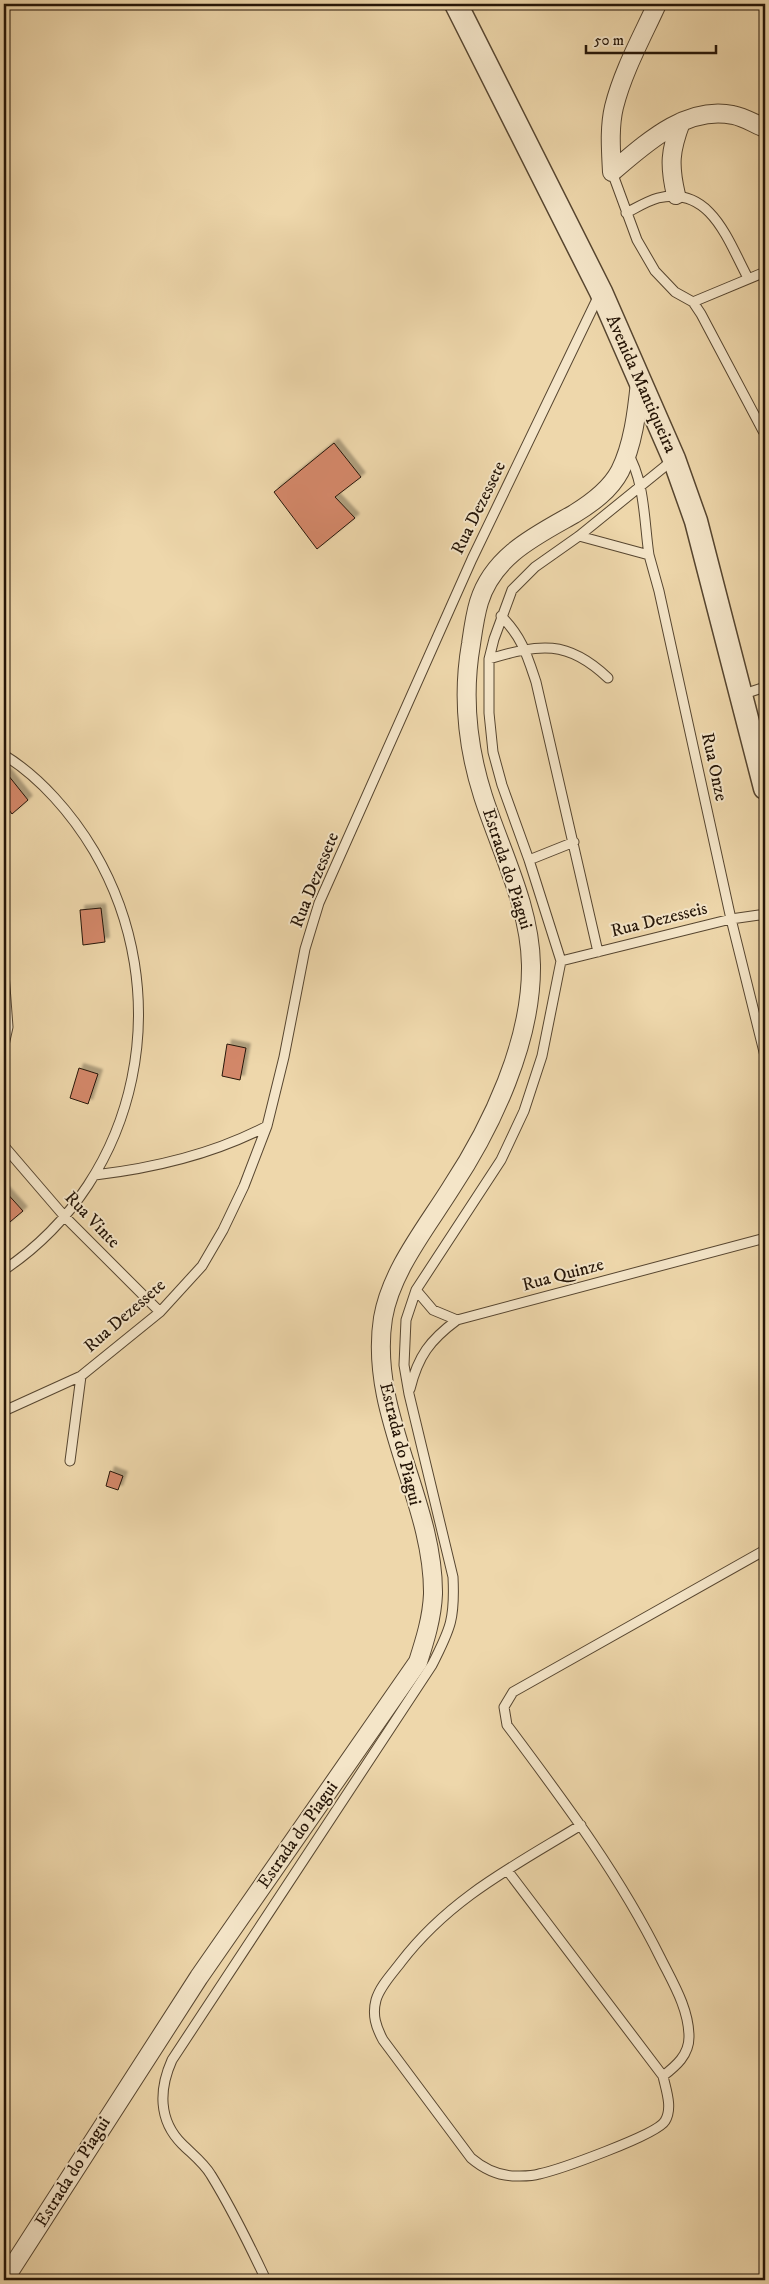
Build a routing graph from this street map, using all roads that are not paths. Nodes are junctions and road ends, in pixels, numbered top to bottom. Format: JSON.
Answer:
{"nodes":[{"id":1,"x":456,"y":4,"type":"edge"},
{"id":2,"x":657,"y":4,"type":"edge"},
{"id":3,"x":681,"y":122,"type":"junction"},
{"id":4,"x":765,"y":128,"type":"edge"},
{"id":5,"x":612,"y":172,"type":"junction"},
{"id":6,"x":676,"y":195,"type":"junction"},
{"id":7,"x":626,"y":213,"type":"junction"},
{"id":8,"x":765,"y":272,"type":"edge"},
{"id":9,"x":748,"y":278,"type":"junction"},
{"id":10,"x":600,"y":292,"type":"junction"},
{"id":11,"x":693,"y":302,"type":"junction"},
{"id":12,"x":640,"y":382,"type":"junction"},
{"id":13,"x":765,"y":430,"type":"edge"},
{"id":14,"x":627,"y":451,"type":"junction"},
{"id":15,"x":674,"y":459,"type":"junction"},
{"id":16,"x":640,"y":487,"type":"junction"},
{"id":17,"x":579,"y":536,"type":"junction"},
{"id":18,"x":649,"y":555,"type":"junction"},
{"id":19,"x":501,"y":616,"type":"junction"},
{"id":20,"x":525,"y":648,"type":"junction"},
{"id":21,"x":489,"y":659,"type":"junction"},
{"id":22,"x":608,"y":678,"type":"dead end"},
{"id":23,"x":765,"y":687,"type":"edge"},
{"id":24,"x":741,"y":695,"type":"junction"},
{"id":25,"x":4,"y":754,"type":"edge"},
{"id":26,"x":765,"y":788,"type":"edge"},
{"id":27,"x":574,"y":842,"type":"junction"},
{"id":28,"x":529,"y":860,"type":"junction"},
{"id":29,"x":765,"y":916,"type":"edge"},
{"id":30,"x":731,"y":919,"type":"junction"},
{"id":31,"x":598,"y":952,"type":"junction"},
{"id":32,"x":562,"y":961,"type":"junction"},
{"id":33,"x":4,"y":973,"type":"edge"},
{"id":34,"x":4,"y":1045,"type":"edge"},
{"id":35,"x":765,"y":1056,"type":"edge"},
{"id":36,"x":267,"y":1126,"type":"junction"},
{"id":37,"x":4,"y":1146,"type":"edge"},
{"id":38,"x":95,"y":1175,"type":"junction"},
{"id":39,"x":65,"y":1217,"type":"junction"},
{"id":40,"x":765,"y":1238,"type":"edge"},
{"id":41,"x":4,"y":1270,"type":"edge"},
{"id":42,"x":416,"y":1290,"type":"junction"},
{"id":43,"x":160,"y":1312,"type":"junction"},
{"id":44,"x":457,"y":1320,"type":"junction"},
{"id":45,"x":81,"y":1376,"type":"junction"},
{"id":46,"x":409,"y":1394,"type":"junction"},
{"id":47,"x":4,"y":1411,"type":"edge"},
{"id":48,"x":70,"y":1461,"type":"dead end"},
{"id":49,"x":765,"y":1550,"type":"edge"},
{"id":50,"x":581,"y":1825,"type":"junction"},
{"id":51,"x":507,"y":1870,"type":"junction"},
{"id":52,"x":663,"y":2076,"type":"junction"},
{"id":53,"x":4,"y":2280,"type":"edge"},
{"id":54,"x":266,"y":2280,"type":"edge"}],
"edges":[{"from":1,"to":10,"type":"street","name":"Avenida Mantiqueira"},
{"from":2,"to":5,"type":"street"},
{"from":3,"to":4,"type":"street"},
{"from":3,"to":5,"type":"street"},
{"from":3,"to":6,"type":"street"},
{"from":5,"to":7,"type":"lane"},
{"from":6,"to":7,"type":"lane"},
{"from":6,"to":9,"type":"lane"},
{"from":7,"to":11,"type":"lane"},
{"from":8,"to":9,"type":"lane"},
{"from":9,"to":11,"type":"lane"},
{"from":10,"to":12,"type":"street","name":"Avenida Mantiqueira"},
{"from":10,"to":36,"type":"lane","name":"Rua Dezessete"},
{"from":11,"to":13,"type":"lane"},
{"from":12,"to":14,"type":"street","name":"Estrada do Piagui"},
{"from":12,"to":15,"type":"street","name":"Avenida Mantiqueira"},
{"from":14,"to":16,"type":"lane","name":"Rua Onze"},
{"from":14,"to":53,"type":"street","name":"Estrada do Piagui"},
{"from":15,"to":16,"type":"lane"},
{"from":15,"to":24,"type":"street","name":"Avenida Mantiqueira"},
{"from":16,"to":17,"type":"lane"},
{"from":16,"to":18,"type":"lane","name":"Rua Onze"},
{"from":17,"to":18,"type":"lane"},
{"from":17,"to":19,"type":"lane"},
{"from":18,"to":30,"type":"lane","name":"Rua Onze"},
{"from":19,"to":20,"type":"lane"},
{"from":19,"to":21,"type":"lane"},
{"from":20,"to":21,"type":"lane"},
{"from":20,"to":22,"type":"lane"},
{"from":20,"to":27,"type":"lane"},
{"from":21,"to":28,"type":"lane"},
{"from":23,"to":24,"type":"lane"},
{"from":24,"to":26,"type":"street","name":"Avenida Mantiqueira"},
{"from":25,"to":38,"type":"lane"},
{"from":27,"to":28,"type":"lane"},
{"from":27,"to":31,"type":"lane"},
{"from":28,"to":32,"type":"lane"},
{"from":29,"to":30,"type":"lane","name":"Rua Dezesseis"},
{"from":30,"to":31,"type":"lane","name":"Rua Dezesseis"},
{"from":30,"to":35,"type":"lane","name":"Rua Onze"},
{"from":31,"to":32,"type":"lane","name":"Rua Dezesseis"},
{"from":32,"to":42,"type":"lane"},
{"from":33,"to":34,"type":"lane"},
{"from":36,"to":38,"type":"lane"},
{"from":36,"to":43,"type":"lane","name":"Rua Dezessete"},
{"from":37,"to":39,"type":"lane","name":"Rua Vinte"},
{"from":38,"to":39,"type":"lane"},
{"from":39,"to":41,"type":"lane"},
{"from":39,"to":43,"type":"lane","name":"Rua Vinte"},
{"from":40,"to":44,"type":"lane","name":"Rua Quinze"},
{"from":42,"to":44,"type":"lane"},
{"from":42,"to":46,"type":"lane"},
{"from":43,"to":45,"type":"lane","name":"Rua Dezessete"},
{"from":44,"to":46,"type":"lane","name":"Rua Quinze"},
{"from":45,"to":47,"type":"lane","name":"Rua Dezessete"},
{"from":45,"to":48,"type":"lane"},
{"from":46,"to":54,"type":"lane"},
{"from":49,"to":50,"type":"lane"},
{"from":50,"to":51,"type":"lane"},
{"from":50,"to":52,"type":"lane"},
{"from":51,"to":52,"type":"lane"},
{"from":51,"to":52,"type":"lane"}]}
